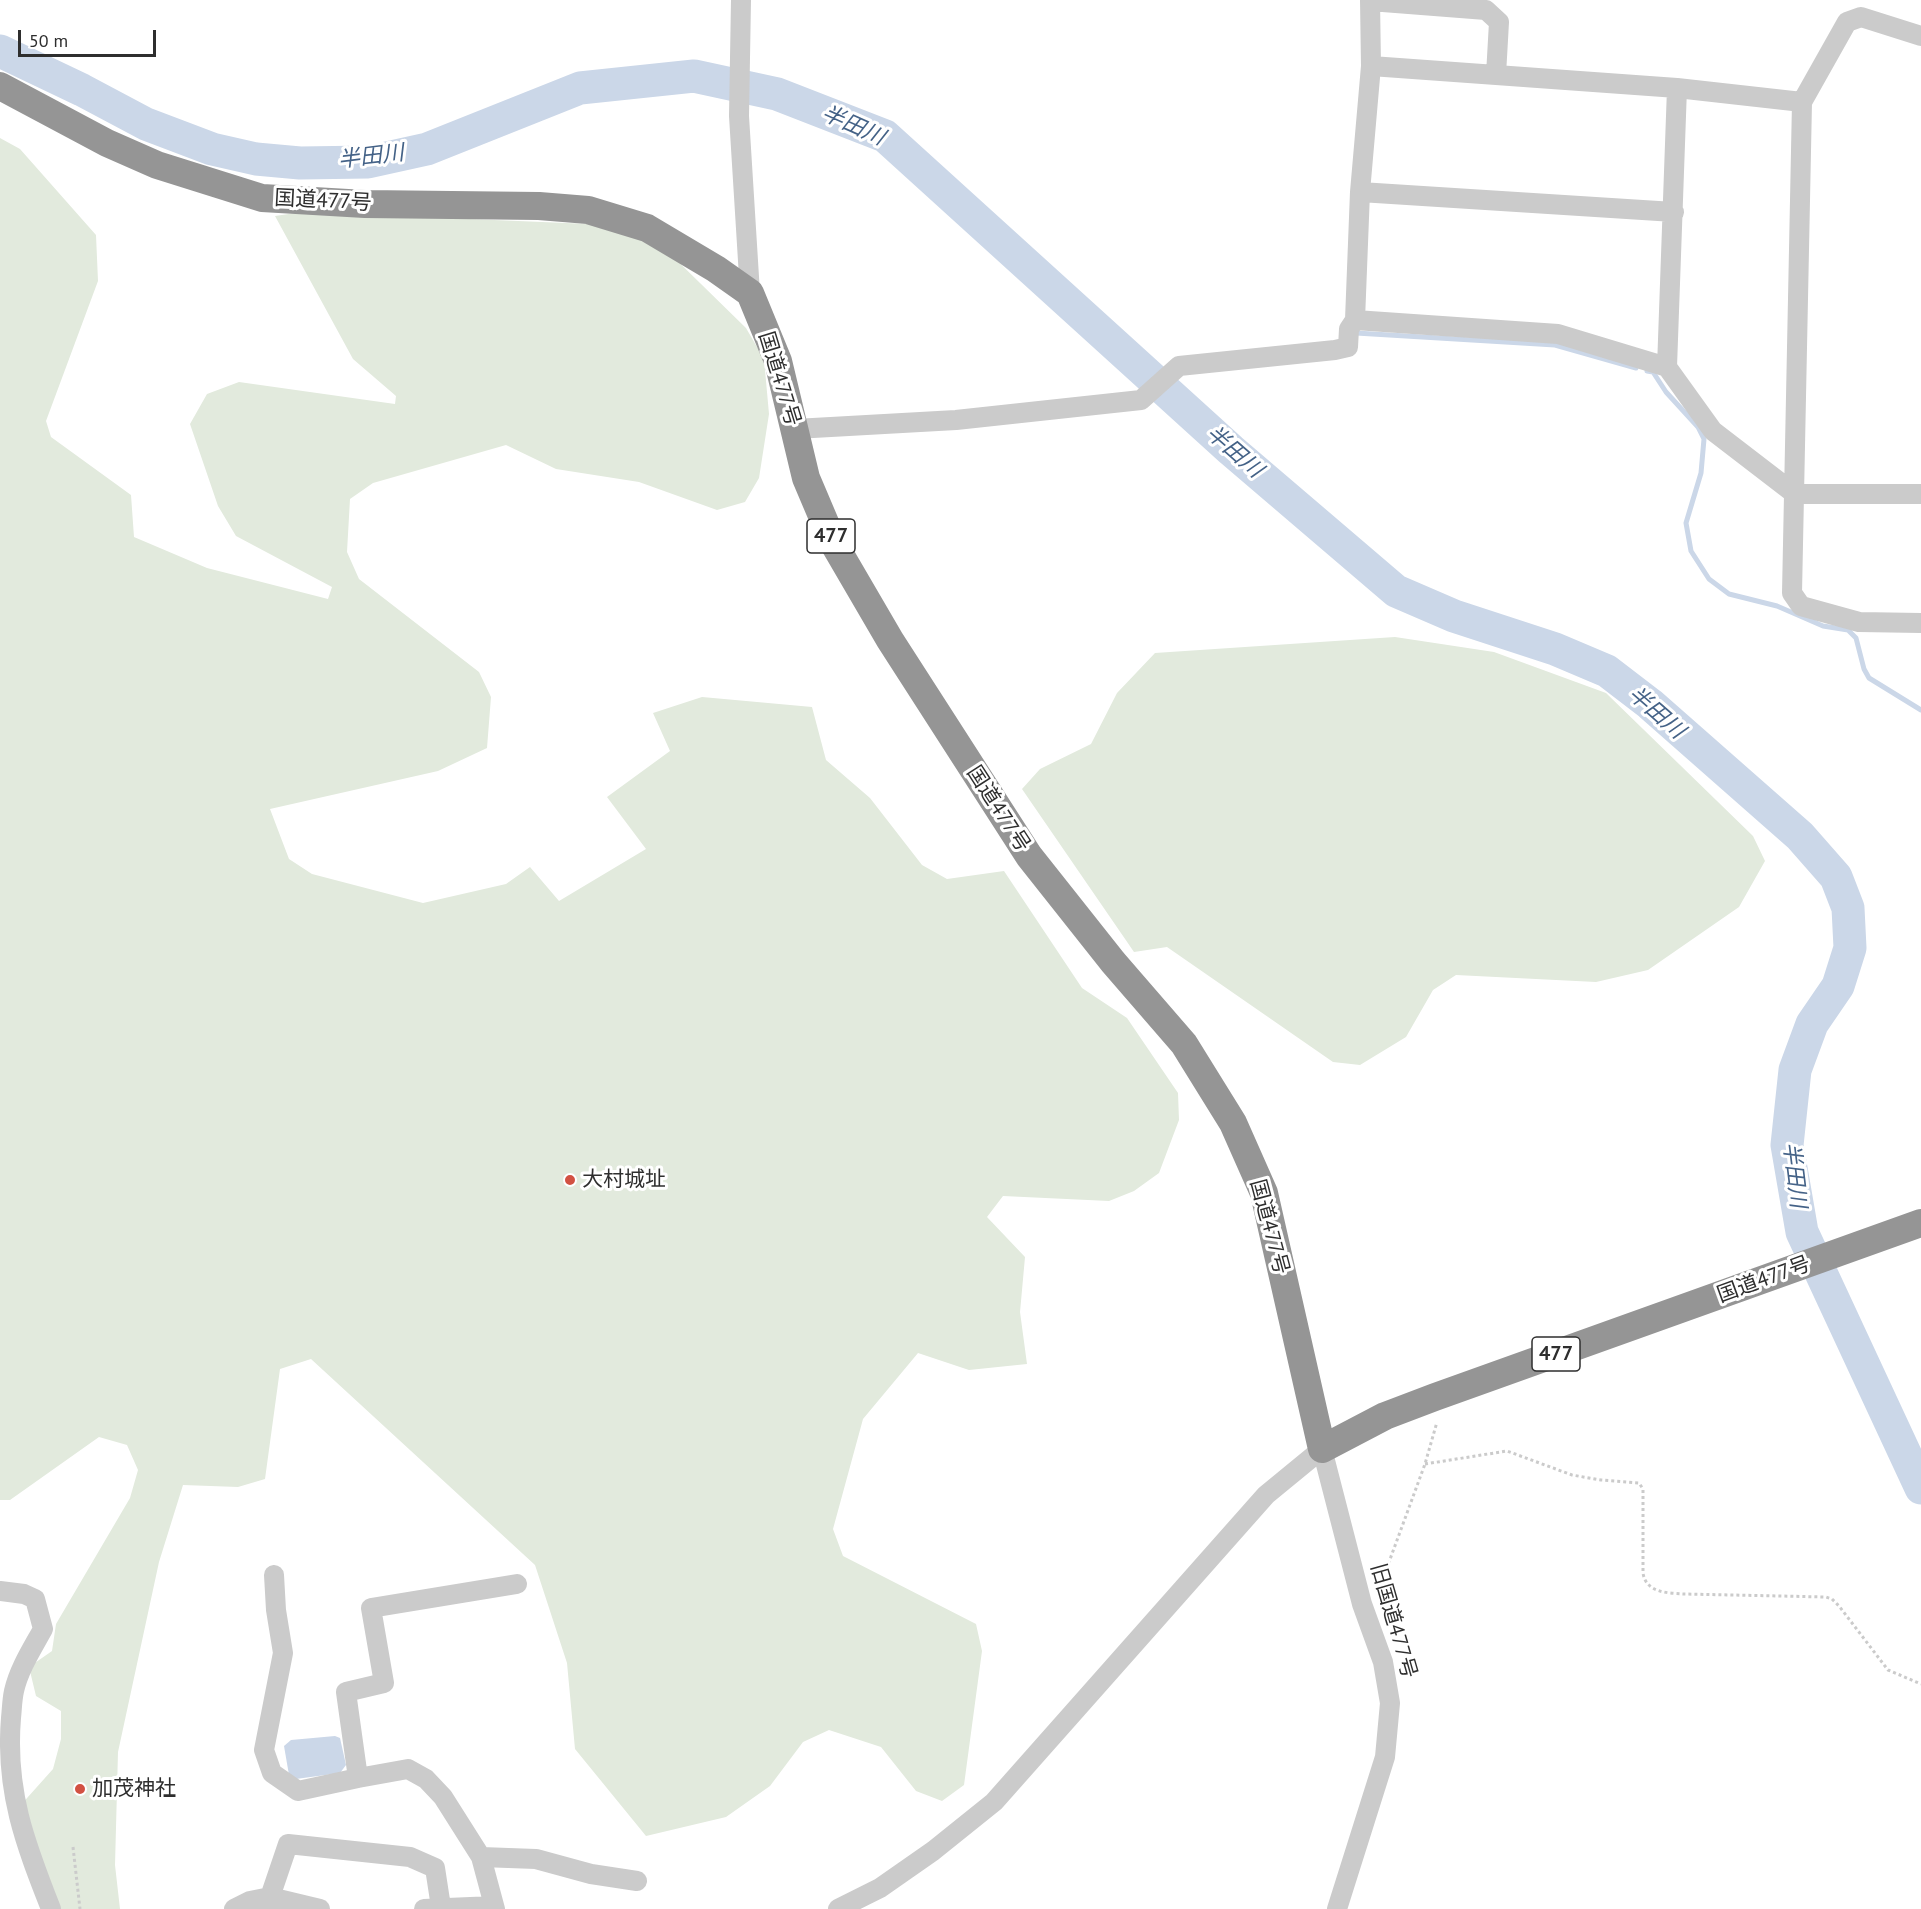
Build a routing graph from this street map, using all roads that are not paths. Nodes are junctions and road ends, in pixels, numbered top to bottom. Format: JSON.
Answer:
{"nodes":[{"id":1,"x":741,"y":0,"type":"edge"},
{"id":2,"x":1370,"y":1,"type":"edge"},
{"id":3,"x":1921,"y":36,"type":"edge"},
{"id":4,"x":1371,"y":66,"type":"junction"},
{"id":5,"x":1496,"y":75,"type":"junction"},
{"id":6,"x":0,"y":86,"type":"edge"},
{"id":7,"x":1677,"y":88,"type":"junction"},
{"id":8,"x":1802,"y":102,"type":"junction"},
{"id":9,"x":1360,"y":192,"type":"junction"},
{"id":10,"x":1674,"y":212,"type":"junction"},
{"id":11,"x":750,"y":293,"type":"junction"},
{"id":12,"x":1355,"y":320,"type":"junction"},
{"id":13,"x":1667,"y":367,"type":"junction"},
{"id":14,"x":795,"y":429,"type":"junction"},
{"id":15,"x":1795,"y":494,"type":"junction"},
{"id":16,"x":1921,"y":494,"type":"edge"},
{"id":17,"x":1921,"y":623,"type":"edge"},
{"id":18,"x":1921,"y":1223,"type":"edge"},
{"id":19,"x":1322,"y":1449,"type":"junction"},
{"id":20,"x":274,"y":1575,"type":"dead end"},
{"id":21,"x":517,"y":1584,"type":"dead end"},
{"id":22,"x":0,"y":1591,"type":"edge"},
{"id":23,"x":358,"y":1778,"type":"junction"},
{"id":24,"x":482,"y":1857,"type":"junction"},
{"id":25,"x":637,"y":1881,"type":"dead end"},
{"id":26,"x":269,"y":1903,"type":"edge"},
{"id":27,"x":433,"y":1908,"type":"edge"},
{"id":28,"x":495,"y":1908,"type":"edge"},
{"id":29,"x":51,"y":1909,"type":"edge"},
{"id":30,"x":234,"y":1909,"type":"edge"},
{"id":31,"x":320,"y":1909,"type":"edge"},
{"id":32,"x":838,"y":1909,"type":"edge"},
{"id":33,"x":1336,"y":1909,"type":"edge"}],
"edges":[{"from":1,"to":11,"type":"street"},
{"from":2,"to":4,"type":"street"},
{"from":2,"to":5,"type":"street"},
{"from":3,"to":8,"type":"street"},
{"from":4,"to":5,"type":"street"},
{"from":4,"to":9,"type":"street"},
{"from":5,"to":7,"type":"street"},
{"from":6,"to":11,"type":"highway","name":"国道477号"},
{"from":7,"to":8,"type":"street"},
{"from":7,"to":10,"type":"street"},
{"from":8,"to":15,"type":"street"},
{"from":9,"to":10,"type":"street"},
{"from":9,"to":12,"type":"street"},
{"from":10,"to":13,"type":"street"},
{"from":11,"to":14,"type":"highway","name":"国道477号","number":"477"},
{"from":12,"to":13,"type":"street"},
{"from":12,"to":14,"type":"street"},
{"from":13,"to":15,"type":"street"},
{"from":14,"to":19,"type":"highway","name":"国道477号","number":"477"},
{"from":15,"to":16,"type":"street"},
{"from":15,"to":17,"type":"street"},
{"from":18,"to":19,"type":"highway","name":"国道477号","number":"477"},
{"from":19,"to":32,"type":"street"},
{"from":19,"to":33,"type":"street","name":"旧国道477号"},
{"from":20,"to":23,"type":"street"},
{"from":21,"to":23,"type":"street"},
{"from":22,"to":29,"type":"street"},
{"from":23,"to":24,"type":"street"},
{"from":24,"to":25,"type":"street"},
{"from":24,"to":28,"type":"street"},
{"from":26,"to":27,"type":"street"},
{"from":26,"to":30,"type":"street"},
{"from":26,"to":31,"type":"street"},
{"from":27,"to":28,"type":"street"}]}
